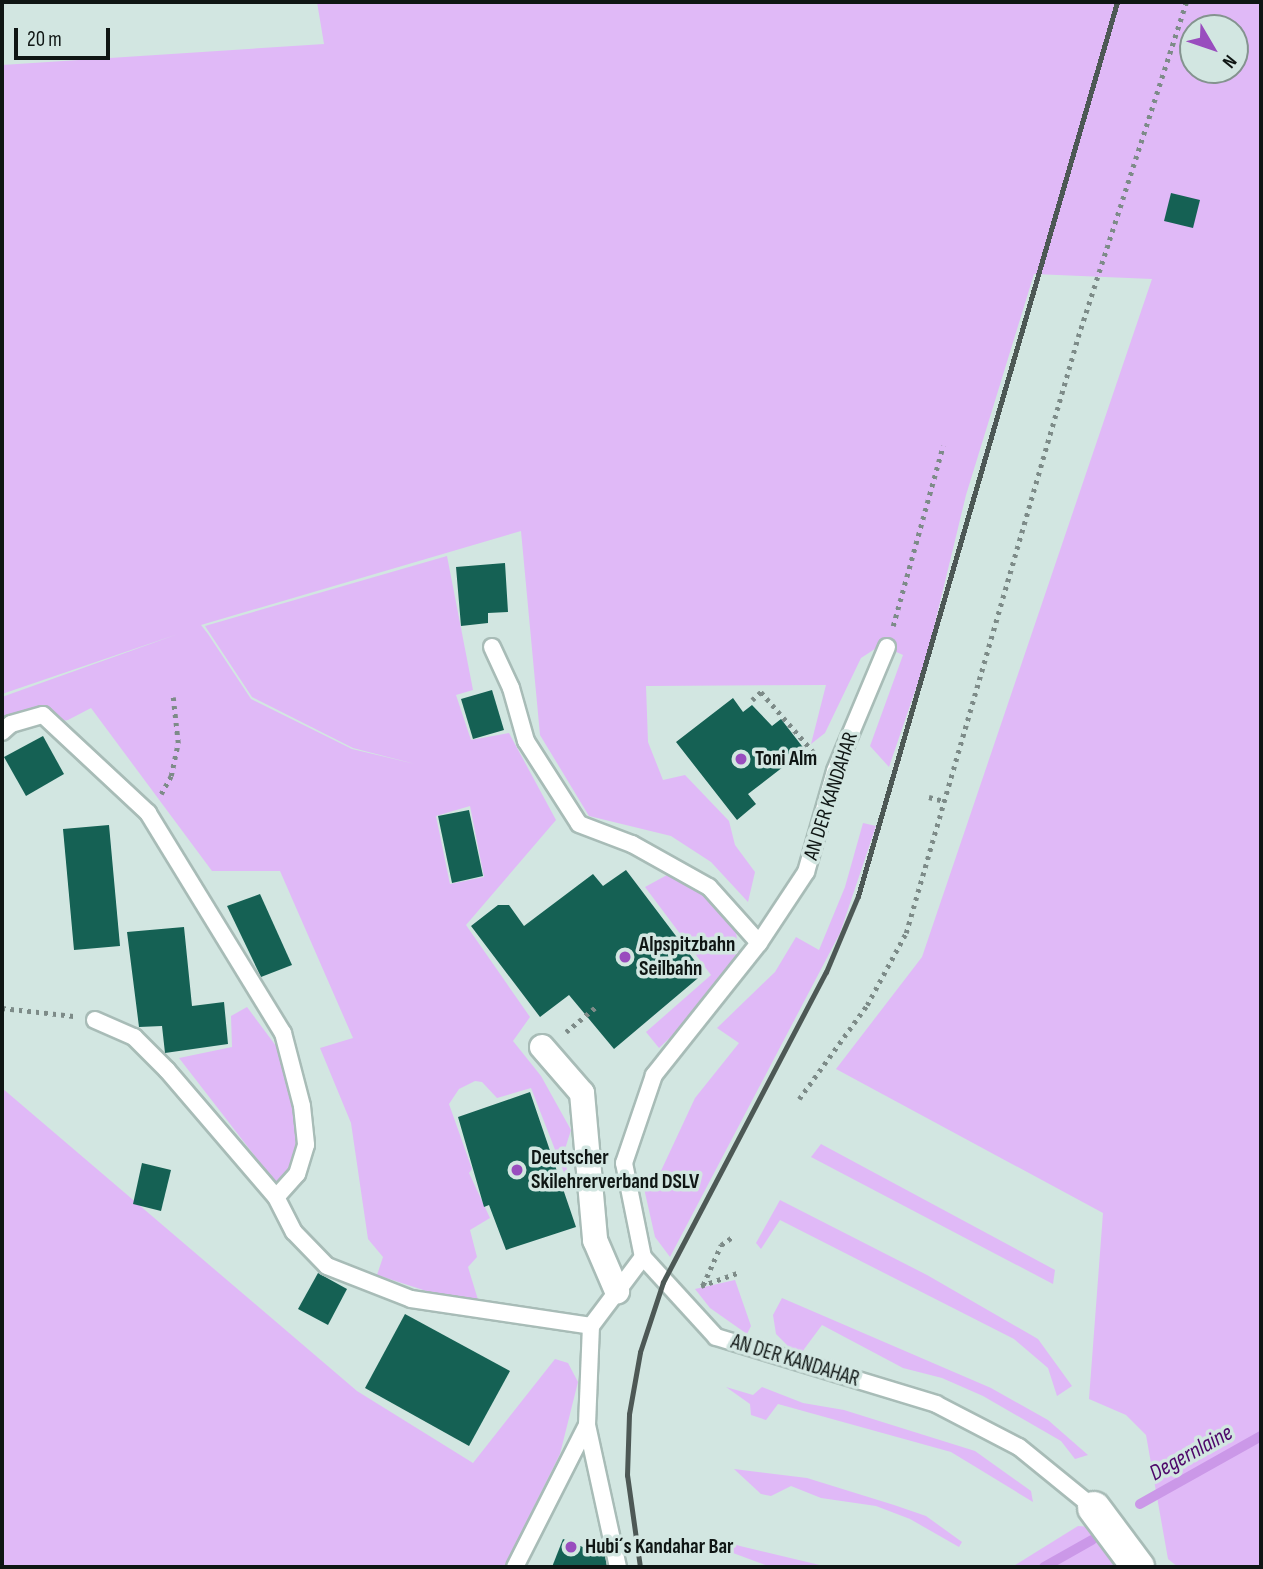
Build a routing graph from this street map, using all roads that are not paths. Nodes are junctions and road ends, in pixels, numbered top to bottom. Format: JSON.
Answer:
{"nodes":[{"id":1,"x":492,"y":647,"type":"dead end"},
{"id":2,"x":887,"y":648,"type":"road end"},
{"id":3,"x":2,"y":732,"type":"edge"},
{"id":4,"x":759,"y":943,"type":"junction"},
{"id":5,"x":95,"y":1020,"type":"road end"},
{"id":6,"x":543,"y":1049,"type":"road end"},
{"id":7,"x":276,"y":1197,"type":"junction"},
{"id":8,"x":643,"y":1256,"type":"junction"},
{"id":9,"x":617,"y":1291,"type":"junction"},
{"id":10,"x":591,"y":1326,"type":"junction"},
{"id":11,"x":587,"y":1425,"type":"junction"},
{"id":12,"x":1094,"y":1508,"type":"joint"},
{"id":13,"x":1135,"y":1563,"type":"edge"},
{"id":14,"x":515,"y":1567,"type":"edge"},
{"id":15,"x":618,"y":1567,"type":"edge"}],
"edges":[{"from":1,"to":4,"type":"lane"},
{"from":2,"to":4,"type":"lane","name":"AN DER KANDAHAR"},
{"from":3,"to":7,"type":"lane"},
{"from":4,"to":8,"type":"lane","name":"AN DER KANDAHAR"},
{"from":5,"to":7,"type":"lane"},
{"from":6,"to":9,"type":"street"},
{"from":7,"to":10,"type":"lane"},
{"from":8,"to":9,"type":"lane"},
{"from":8,"to":12,"type":"lane","name":"AN DER KANDAHAR"},
{"from":9,"to":10,"type":"lane"},
{"from":10,"to":11,"type":"lane"},
{"from":11,"to":14,"type":"lane"},
{"from":11,"to":15,"type":"lane"},
{"from":12,"to":13,"type":"street","name":"AN DER KANDAHAR"}]}
